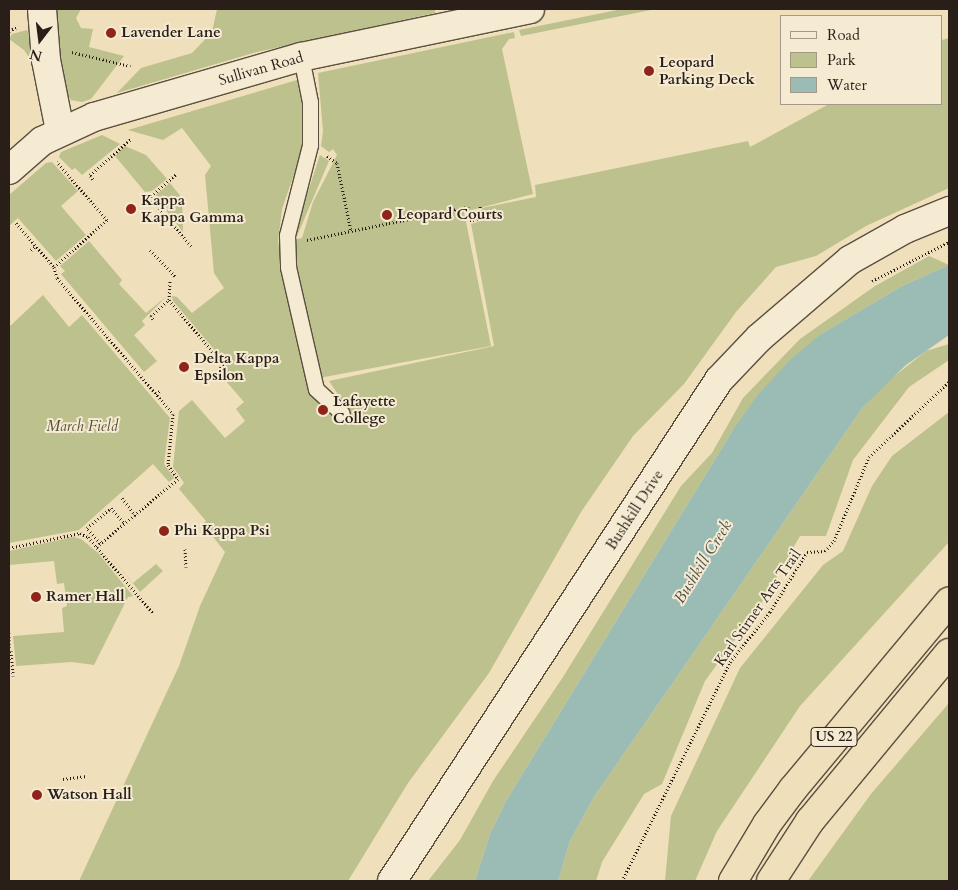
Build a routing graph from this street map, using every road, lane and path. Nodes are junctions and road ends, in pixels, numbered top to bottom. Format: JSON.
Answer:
{"nodes":[{"id":1,"x":42,"y":9,"type":"edge"},
{"id":2,"x":530,"y":9,"type":"edge"},
{"id":3,"x":44,"y":46,"type":"junction"},
{"id":4,"x":302,"y":57,"type":"junction"},
{"id":5,"x":130,"y":66,"type":"dead end"},
{"id":6,"x":60,"y":131,"type":"junction"},
{"id":7,"x":131,"y":139,"type":"dead end"},
{"id":8,"x":56,"y":160,"type":"dead end"},
{"id":9,"x":333,"y":160,"type":"dead end"},
{"id":10,"x":9,"y":170,"type":"edge"},
{"id":11,"x":176,"y":174,"type":"dead end"},
{"id":12,"x":93,"y":179,"type":"dead end"},
{"id":13,"x":480,"y":206,"type":"dead end"},
{"id":14,"x":949,"y":211,"type":"edge"},
{"id":15,"x":16,"y":224,"type":"dead end"},
{"id":16,"x":350,"y":231,"type":"junction"},
{"id":17,"x":949,"y":242,"type":"edge"},
{"id":18,"x":287,"y":244,"type":"junction"},
{"id":19,"x":36,"y":246,"type":"junction"},
{"id":20,"x":191,"y":246,"type":"dead end"},
{"id":21,"x":31,"y":250,"type":"dead end"},
{"id":22,"x":150,"y":250,"type":"dead end"},
{"id":23,"x":54,"y":267,"type":"junction"},
{"id":24,"x":174,"y":276,"type":"dead end"},
{"id":25,"x":170,"y":280,"type":"dead end"},
{"id":26,"x":865,"y":284,"type":"dead end"},
{"id":27,"x":169,"y":300,"type":"junction"},
{"id":28,"x":153,"y":319,"type":"dead end"},
{"id":29,"x":218,"y":372,"type":"dead end"},
{"id":30,"x":949,"y":382,"type":"edge"},
{"id":31,"x":160,"y":391,"type":"dead end"},
{"id":32,"x":156,"y":394,"type":"junction"},
{"id":33,"x":342,"y":413,"type":"dead end"},
{"id":34,"x":122,"y":498,"type":"dead end"},
{"id":35,"x":136,"y":516,"type":"junction"},
{"id":36,"x":124,"y":523,"type":"junction"},
{"id":37,"x":100,"y":543,"type":"junction"},
{"id":38,"x":96,"y":546,"type":"junction"},
{"id":39,"x":9,"y":548,"type":"edge"},
{"id":40,"x":186,"y":549,"type":"dead end"},
{"id":41,"x":186,"y":567,"type":"dead end"},
{"id":42,"x":949,"y":602,"type":"edge"},
{"id":43,"x":153,"y":613,"type":"dead end"},
{"id":44,"x":9,"y":633,"type":"edge"},
{"id":45,"x":10,"y":652,"type":"edge"},
{"id":46,"x":949,"y":653,"type":"edge"},
{"id":47,"x":14,"y":676,"type":"dead end"},
{"id":48,"x":87,"y":776,"type":"dead end"},
{"id":49,"x":63,"y":779,"type":"dead end"},
{"id":50,"x":392,"y":881,"type":"edge"},
{"id":51,"x":622,"y":881,"type":"edge"},
{"id":52,"x":733,"y":881,"type":"edge"},
{"id":53,"x":771,"y":881,"type":"edge"}],
"edges":[{"from":1,"to":3,"type":"street"},
{"from":2,"to":4,"type":"street","name":"Sullivan Road"},
{"from":3,"to":5,"type":"path"},
{"from":3,"to":6,"type":"street"},
{"from":4,"to":6,"type":"street","name":"Sullivan Road"},
{"from":4,"to":18,"type":"lane"},
{"from":6,"to":10,"type":"street","name":"Sullivan Road"},
{"from":7,"to":12,"type":"path"},
{"from":8,"to":23,"type":"path"},
{"from":9,"to":16,"type":"path"},
{"from":11,"to":20,"type":"path"},
{"from":13,"to":16,"type":"path"},
{"from":14,"to":50,"type":"street","name":"Bushkill Drive"},
{"from":15,"to":19,"type":"path"},
{"from":16,"to":18,"type":"path"},
{"from":17,"to":26,"type":"path"},
{"from":18,"to":33,"type":"lane"},
{"from":19,"to":21,"type":"path"},
{"from":19,"to":23,"type":"path"},
{"from":22,"to":24,"type":"path"},
{"from":23,"to":32,"type":"path"},
{"from":25,"to":27,"type":"path"},
{"from":27,"to":28,"type":"path"},
{"from":27,"to":29,"type":"path"},
{"from":30,"to":51,"type":"path","name":"Karl Stirner Arts Trail"},
{"from":31,"to":32,"type":"path"},
{"from":32,"to":35,"type":"path"},
{"from":34,"to":35,"type":"path"},
{"from":35,"to":36,"type":"path"},
{"from":36,"to":37,"type":"path"},
{"from":36,"to":37,"type":"path"},
{"from":37,"to":38,"type":"path"},
{"from":38,"to":39,"type":"path"},
{"from":38,"to":43,"type":"path"},
{"from":40,"to":41,"type":"path"},
{"from":42,"to":52,"type":"highway","number":"US 22"},
{"from":44,"to":45,"type":"path"},
{"from":45,"to":47,"type":"path"},
{"from":46,"to":53,"type":"highway","number":"US 22"},
{"from":48,"to":49,"type":"path"}]}
